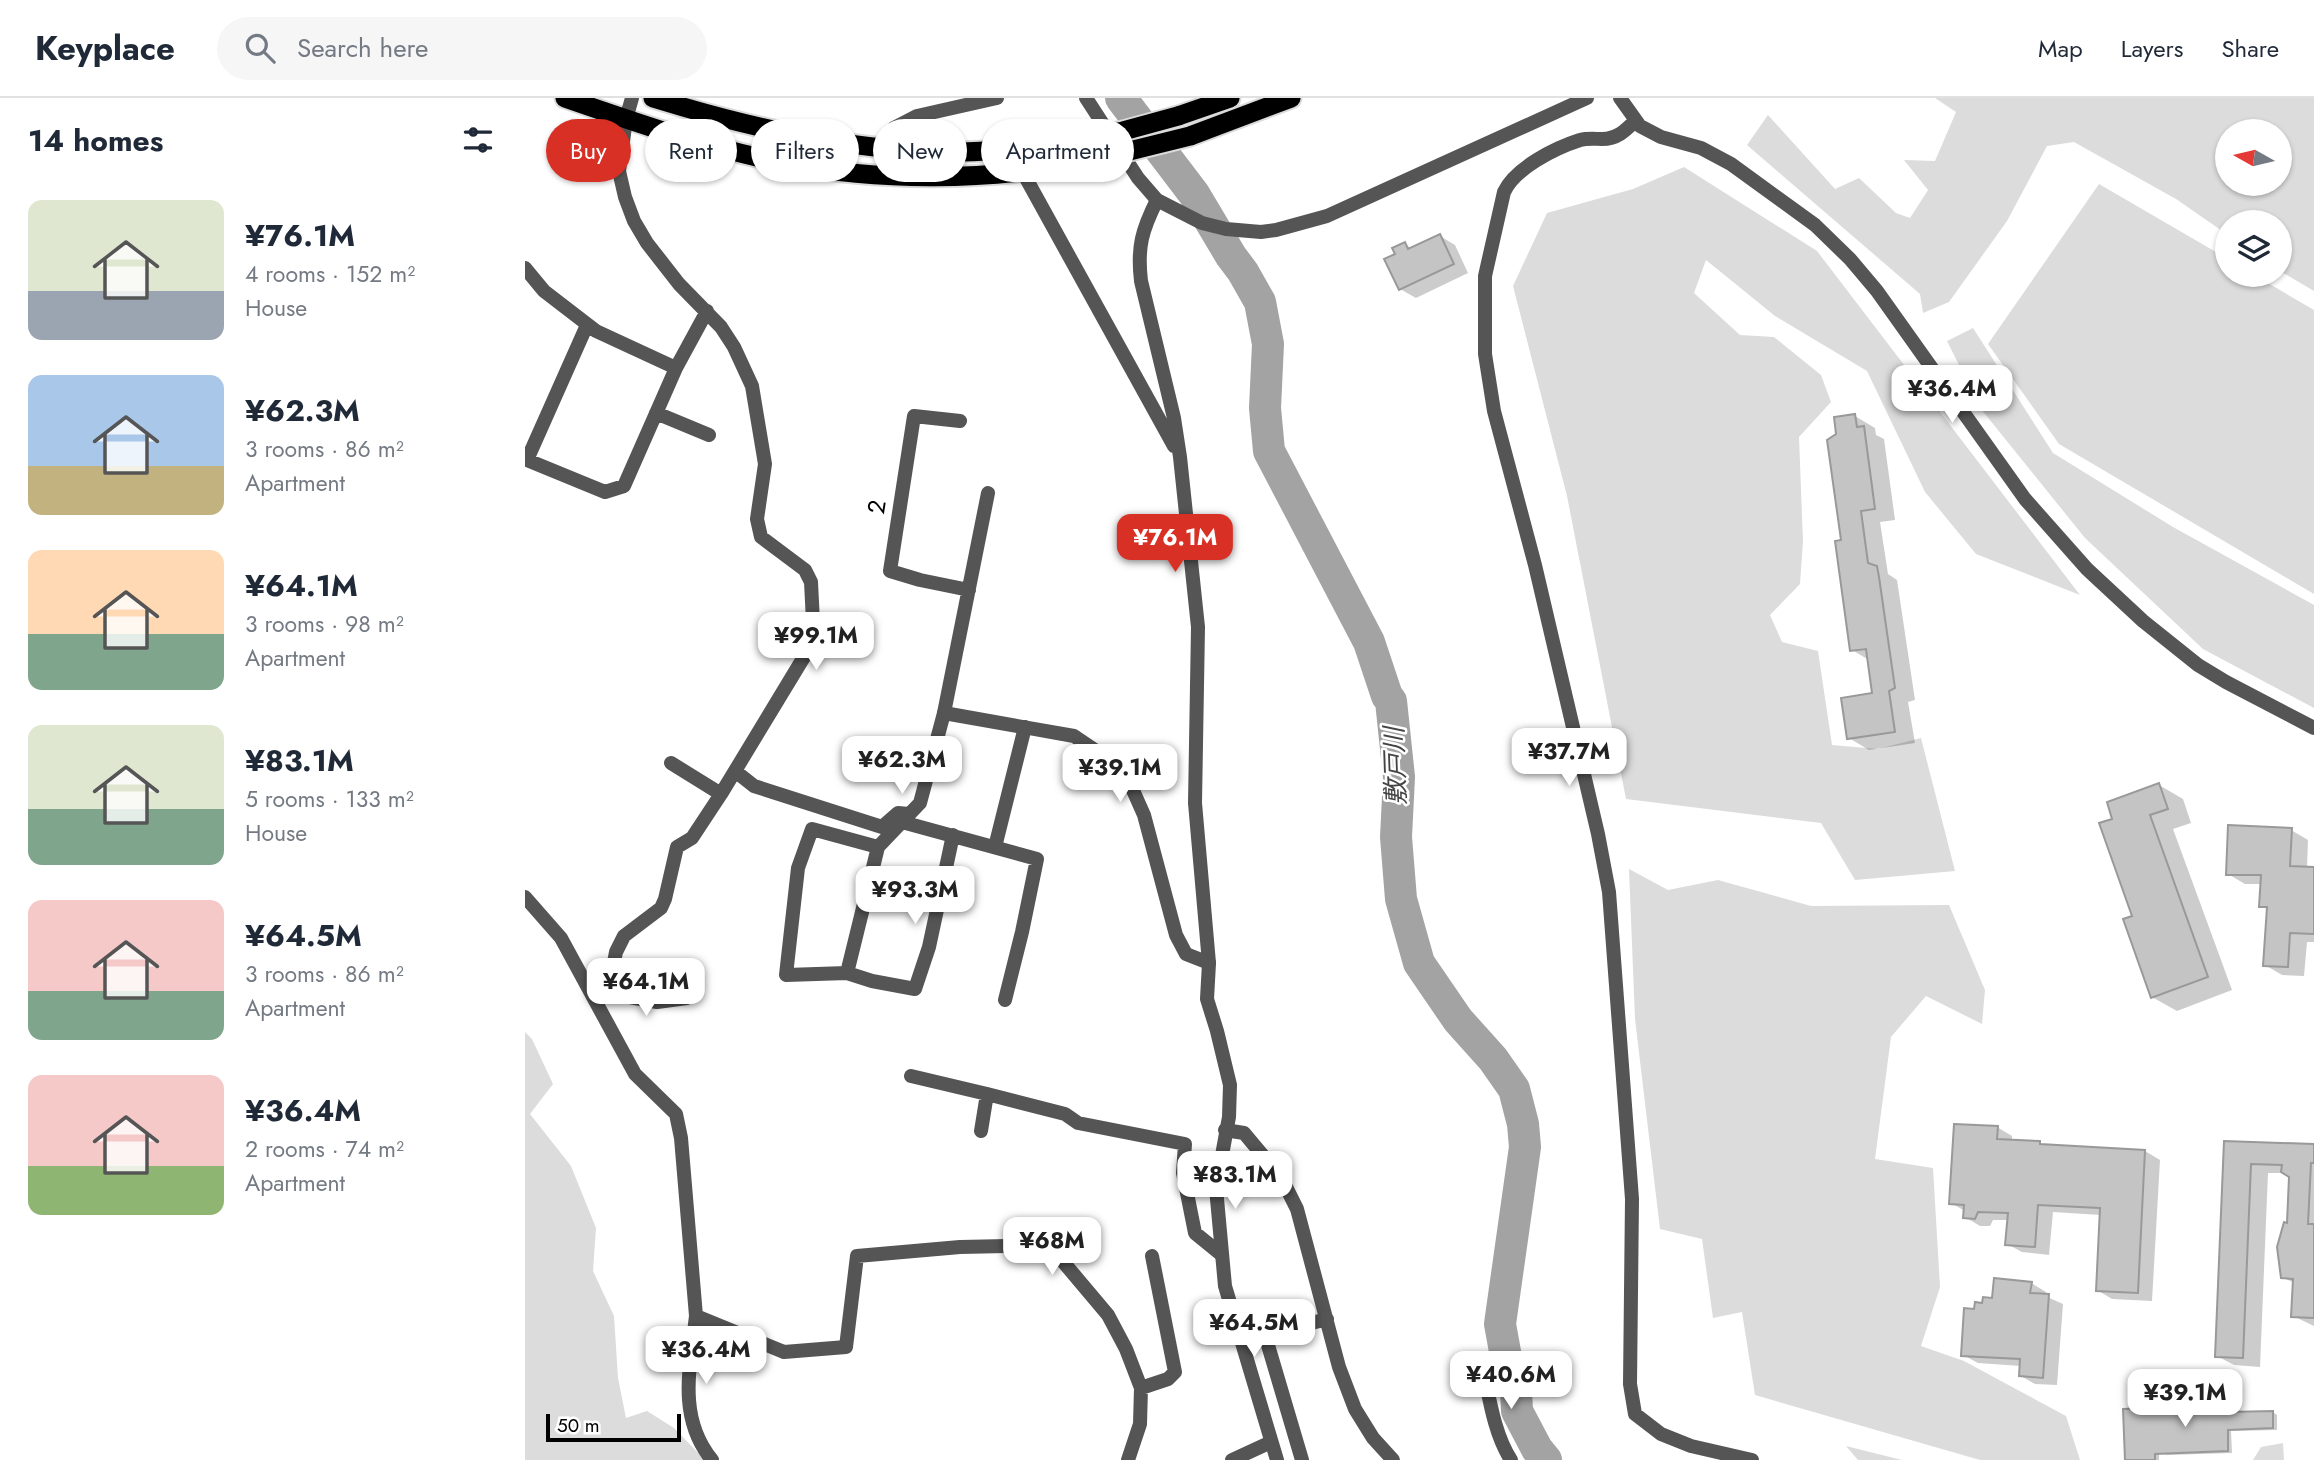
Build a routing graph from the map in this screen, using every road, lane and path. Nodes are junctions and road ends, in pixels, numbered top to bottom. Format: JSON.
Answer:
{"nodes":[{"id":1,"x":565,"y":98,"type":"edge"},
{"id":2,"x":632,"y":98,"type":"edge"},
{"id":3,"x":653,"y":98,"type":"edge"},
{"id":4,"x":997,"y":98,"type":"edge"},
{"id":5,"x":1086,"y":98,"type":"edge"},
{"id":6,"x":1230,"y":98,"type":"edge"},
{"id":7,"x":1291,"y":98,"type":"edge"},
{"id":8,"x":1587,"y":98,"type":"edge"},
{"id":9,"x":1620,"y":98,"type":"edge"},
{"id":10,"x":626,"y":119,"type":"joint"},
{"id":11,"x":911,"y":119,"type":"edge"},
{"id":12,"x":631,"y":120,"type":"edge"},
{"id":13,"x":1635,"y":121,"type":"junction"},
{"id":14,"x":873,"y":147,"type":"edge"},
{"id":15,"x":1134,"y":150,"type":"edge"},
{"id":16,"x":967,"y":152,"type":"edge"},
{"id":17,"x":981,"y":174,"type":"edge"},
{"id":18,"x":622,"y":182,"type":"edge"},
{"id":19,"x":1028,"y":182,"type":"edge"},
{"id":20,"x":1157,"y":200,"type":"junction"},
{"id":21,"x":525,"y":268,"type":"edge"},
{"id":22,"x":707,"y":311,"type":"junction"},
{"id":23,"x":587,"y":325,"type":"junction"},
{"id":24,"x":676,"y":368,"type":"junction"},
{"id":25,"x":656,"y":413,"type":"junction"},
{"id":26,"x":960,"y":421,"type":"dead end"},
{"id":27,"x":709,"y":435,"type":"dead end"},
{"id":28,"x":1180,"y":457,"type":"junction"},
{"id":29,"x":988,"y":493,"type":"dead end"},
{"id":30,"x":969,"y":590,"type":"junction"},
{"id":31,"x":944,"y":713,"type":"junction"},
{"id":32,"x":1025,"y":727,"type":"junction"},
{"id":33,"x":2314,"y":728,"type":"edge"},
{"id":34,"x":671,"y":763,"type":"dead end"},
{"id":35,"x":735,"y":771,"type":"junction"},
{"id":36,"x":720,"y":794,"type":"junction"},
{"id":37,"x":906,"y":818,"type":"junction"},
{"id":38,"x":953,"y":835,"type":"junction"},
{"id":39,"x":878,"y":847,"type":"junction"},
{"id":40,"x":995,"y":847,"type":"junction"},
{"id":41,"x":525,"y":897,"type":"edge"},
{"id":42,"x":1209,"y":963,"type":"junction"},
{"id":43,"x":847,"y":973,"type":"junction"},
{"id":44,"x":602,"y":997,"type":"junction"},
{"id":45,"x":687,"y":998,"type":"dead end"},
{"id":46,"x":1005,"y":1000,"type":"dead end"},
{"id":47,"x":911,"y":1076,"type":"dead end"},
{"id":48,"x":987,"y":1094,"type":"junction"},
{"id":49,"x":1225,"y":1130,"type":"junction"},
{"id":50,"x":981,"y":1131,"type":"dead end"},
{"id":51,"x":1222,"y":1255,"type":"junction"},
{"id":52,"x":1152,"y":1256,"type":"dead end"},
{"id":53,"x":696,"y":1316,"type":"junction"},
{"id":54,"x":1327,"y":1320,"type":"junction"},
{"id":55,"x":1485,"y":1373,"type":"dead end"},
{"id":56,"x":1141,"y":1388,"type":"junction"},
{"id":57,"x":1271,"y":1442,"type":"junction"},
{"id":58,"x":712,"y":1460,"type":"edge"},
{"id":59,"x":1128,"y":1460,"type":"edge"},
{"id":60,"x":1232,"y":1460,"type":"edge"},
{"id":61,"x":1277,"y":1460,"type":"edge"},
{"id":62,"x":1302,"y":1460,"type":"edge"},
{"id":63,"x":1393,"y":1460,"type":"edge"},
{"id":64,"x":1511,"y":1460,"type":"edge"},
{"id":65,"x":1752,"y":1460,"type":"edge"}],
"edges":[{"from":1,"to":10,"type":"highway"},
{"from":2,"to":10,"type":"street"},
{"from":3,"to":14,"type":"highway"},
{"from":4,"to":11,"type":"street"},
{"from":5,"to":20,"type":"street"},
{"from":6,"to":16,"type":"highway","bridge":true},
{"from":7,"to":15,"type":"highway","bridge":true},
{"from":8,"to":20,"type":"street"},
{"from":9,"to":13,"type":"street"},
{"from":12,"to":17,"type":"highway"},
{"from":13,"to":33,"type":"street"},
{"from":13,"to":65,"type":"street"},
{"from":18,"to":22,"type":"street"},
{"from":19,"to":28,"type":"street"},
{"from":20,"to":28,"type":"street"},
{"from":21,"to":23,"type":"street"},
{"from":22,"to":24,"type":"street"},
{"from":22,"to":35,"type":"street"},
{"from":23,"to":24,"type":"street"},
{"from":23,"to":25,"type":"street"},
{"from":24,"to":25,"type":"street"},
{"from":25,"to":27,"type":"street"},
{"from":26,"to":30,"type":"street","name":"2"},
{"from":28,"to":42,"type":"street"},
{"from":29,"to":30,"type":"street"},
{"from":30,"to":31,"type":"street"},
{"from":31,"to":32,"type":"street"},
{"from":31,"to":37,"type":"street"},
{"from":32,"to":40,"type":"street"},
{"from":32,"to":42,"type":"street"},
{"from":34,"to":36,"type":"street"},
{"from":35,"to":36,"type":"street"},
{"from":35,"to":37,"type":"street"},
{"from":36,"to":44,"type":"street"},
{"from":37,"to":38,"type":"street"},
{"from":37,"to":39,"type":"street"},
{"from":38,"to":40,"type":"street"},
{"from":38,"to":43,"type":"street"},
{"from":39,"to":43,"type":"street"},
{"from":39,"to":43,"type":"street"},
{"from":40,"to":46,"type":"street"},
{"from":41,"to":44,"type":"street"},
{"from":42,"to":49,"type":"street"},
{"from":44,"to":45,"type":"street"},
{"from":44,"to":53,"type":"street"},
{"from":47,"to":48,"type":"street"},
{"from":48,"to":50,"type":"street"},
{"from":48,"to":51,"type":"street"},
{"from":49,"to":51,"type":"street"},
{"from":49,"to":54,"type":"street"},
{"from":51,"to":57,"type":"street"},
{"from":52,"to":56,"type":"street"},
{"from":53,"to":56,"type":"street"},
{"from":53,"to":58,"type":"street"},
{"from":54,"to":62,"type":"street"},
{"from":54,"to":63,"type":"street"},
{"from":55,"to":64,"type":"street"},
{"from":56,"to":59,"type":"street"},
{"from":57,"to":60,"type":"street"},
{"from":57,"to":61,"type":"street"}]}
